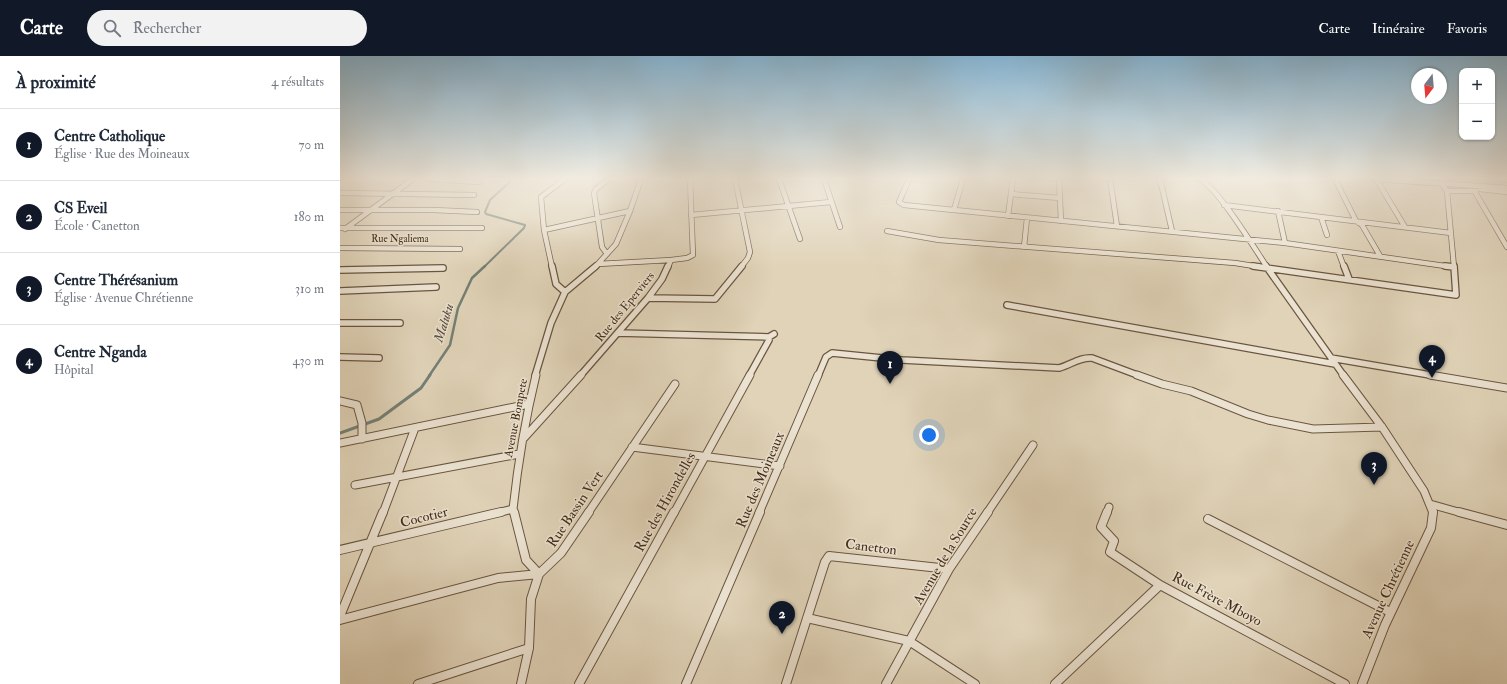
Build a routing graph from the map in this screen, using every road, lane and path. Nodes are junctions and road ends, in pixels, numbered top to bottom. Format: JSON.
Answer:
{"nodes":[{"id":1,"x":542,"y":208,"type":"edge"},
{"id":2,"x":597,"y":208,"type":"edge"},
{"id":3,"x":691,"y":208,"type":"edge"},
{"id":4,"x":756,"y":208,"type":"edge"},
{"id":5,"x":788,"y":208,"type":"edge"},
{"id":6,"x":833,"y":208,"type":"edge"},
{"id":7,"x":928,"y":208,"type":"edge"},
{"id":8,"x":1009,"y":208,"type":"edge"},
{"id":9,"x":1060,"y":208,"type":"edge"},
{"id":10,"x":1114,"y":208,"type":"edge"},
{"id":11,"x":1167,"y":208,"type":"edge"},
{"id":12,"x":1226,"y":208,"type":"edge"},
{"id":13,"x":1250,"y":208,"type":"edge"},
{"id":14,"x":1350,"y":208,"type":"edge"},
{"id":15,"x":1393,"y":208,"type":"edge"},
{"id":16,"x":1449,"y":208,"type":"edge"},
{"id":17,"x":1486,"y":208,"type":"edge"},
{"id":18,"x":340,"y":210,"type":"edge"},
{"id":19,"x":371,"y":210,"type":"junction"},
{"id":20,"x":740,"y":210,"type":"junction"},
{"id":21,"x":954,"y":210,"type":"joint"},
{"id":22,"x":630,"y":211,"type":"joint"},
{"id":23,"x":476,"y":212,"type":"dead end"},
{"id":24,"x":1278,"y":212,"type":"junction"},
{"id":25,"x":691,"y":215,"type":"junction"},
{"id":26,"x":1008,"y":216,"type":"junction"},
{"id":27,"x":1321,"y":217,"type":"junction"},
{"id":28,"x":599,"y":218,"type":"junction"},
{"id":29,"x":1027,"y":218,"type":"junction"},
{"id":30,"x":1061,"y":221,"type":"junction"},
{"id":31,"x":1356,"y":221,"type":"junction"},
{"id":32,"x":1117,"y":226,"type":"junction"},
{"id":33,"x":840,"y":227,"type":"dead end"},
{"id":34,"x":1405,"y":227,"type":"junction"},
{"id":35,"x":343,"y":228,"type":"edge"},
{"id":36,"x":482,"y":228,"type":"dead end"},
{"id":37,"x":544,"y":230,"type":"junction"},
{"id":38,"x":886,"y":231,"type":"dead end"},
{"id":39,"x":1172,"y":231,"type":"junction"},
{"id":40,"x":340,"y":232,"type":"edge"},
{"id":41,"x":1451,"y":233,"type":"junction"},
{"id":42,"x":1327,"y":236,"type":"dead end"},
{"id":43,"x":800,"y":239,"type":"dead end"},
{"id":44,"x":1247,"y":239,"type":"junction"},
{"id":45,"x":1285,"y":243,"type":"junction"},
{"id":46,"x":1024,"y":247,"type":"junction"},
{"id":47,"x":1507,"y":247,"type":"edge"},
{"id":48,"x":340,"y":248,"type":"edge"},
{"id":49,"x":460,"y":249,"type":"dead end"},
{"id":50,"x":1338,"y":251,"type":"junction"},
{"id":51,"x":607,"y":254,"type":"junction"},
{"id":52,"x":1380,"y":256,"type":"junction"},
{"id":53,"x":671,"y":260,"type":"junction"},
{"id":54,"x":598,"y":264,"type":"junction"},
{"id":55,"x":1454,"y":267,"type":"junction"},
{"id":56,"x":443,"y":268,"type":"dead end"},
{"id":57,"x":1268,"y":268,"type":"junction"},
{"id":58,"x":340,"y":270,"type":"edge"},
{"id":59,"x":1349,"y":280,"type":"junction"},
{"id":60,"x":436,"y":287,"type":"dead end"},
{"id":61,"x":340,"y":291,"type":"edge"},
{"id":62,"x":565,"y":292,"type":"junction"},
{"id":63,"x":648,"y":298,"type":"junction"},
{"id":64,"x":1007,"y":305,"type":"dead end"},
{"id":65,"x":400,"y":323,"type":"dead end"},
{"id":66,"x":340,"y":324,"type":"edge"},
{"id":67,"x":618,"y":333,"type":"junction"},
{"id":68,"x":340,"y":357,"type":"edge"},
{"id":69,"x":380,"y":358,"type":"dead end"},
{"id":70,"x":1333,"y":361,"type":"junction"},
{"id":71,"x":676,"y":384,"type":"dead end"},
{"id":72,"x":1507,"y":388,"type":"edge"},
{"id":73,"x":340,"y":401,"type":"edge"},
{"id":74,"x":529,"y":404,"type":"junction"},
{"id":75,"x":1382,"y":427,"type":"junction"},
{"id":76,"x":415,"y":428,"type":"junction"},
{"id":77,"x":524,"y":438,"type":"junction"},
{"id":78,"x":362,"y":439,"type":"junction"},
{"id":79,"x":340,"y":443,"type":"edge"},
{"id":80,"x":1033,"y":445,"type":"dead end"},
{"id":81,"x":632,"y":447,"type":"junction"},
{"id":82,"x":519,"y":454,"type":"junction"},
{"id":83,"x":704,"y":456,"type":"junction"},
{"id":84,"x":780,"y":466,"type":"junction"},
{"id":85,"x":396,"y":478,"type":"junction"},
{"id":86,"x":355,"y":485,"type":"dead end"},
{"id":87,"x":1430,"y":504,"type":"junction"},
{"id":88,"x":1109,"y":507,"type":"dead end"},
{"id":89,"x":514,"y":509,"type":"junction"},
{"id":90,"x":1208,"y":518,"type":"dead end"},
{"id":91,"x":1507,"y":526,"type":"edge"},
{"id":92,"x":371,"y":543,"type":"junction"},
{"id":93,"x":340,"y":550,"type":"edge"},
{"id":94,"x":949,"y":569,"type":"junction"},
{"id":95,"x":538,"y":574,"type":"junction"},
{"id":96,"x":1160,"y":584,"type":"junction"},
{"id":97,"x":1390,"y":612,"type":"junction"},
{"id":98,"x":340,"y":616,"type":"edge"},
{"id":99,"x":807,"y":618,"type":"junction"},
{"id":100,"x":340,"y":620,"type":"edge"},
{"id":101,"x":909,"y":641,"type":"junction"},
{"id":102,"x":529,"y":648,"type":"junction"},
{"id":103,"x":418,"y":684,"type":"edge"},
{"id":104,"x":521,"y":684,"type":"edge"},
{"id":105,"x":579,"y":684,"type":"edge"},
{"id":106,"x":686,"y":684,"type":"edge"},
{"id":107,"x":786,"y":684,"type":"edge"},
{"id":108,"x":886,"y":684,"type":"edge"},
{"id":109,"x":975,"y":684,"type":"edge"},
{"id":110,"x":1055,"y":684,"type":"edge"},
{"id":111,"x":1345,"y":684,"type":"edge"},
{"id":112,"x":1362,"y":684,"type":"edge"}],
"edges":[{"from":1,"to":37,"type":"street"},
{"from":2,"to":28,"type":"street"},
{"from":3,"to":25,"type":"street"},
{"from":4,"to":20,"type":"street"},
{"from":5,"to":43,"type":"street"},
{"from":6,"to":33,"type":"street"},
{"from":7,"to":21,"type":"street"},
{"from":8,"to":26,"type":"street"},
{"from":9,"to":30,"type":"street"},
{"from":10,"to":32,"type":"street"},
{"from":11,"to":39,"type":"street"},
{"from":12,"to":44,"type":"street"},
{"from":13,"to":24,"type":"street"},
{"from":14,"to":31,"type":"street"},
{"from":15,"to":34,"type":"street"},
{"from":16,"to":41,"type":"street"},
{"from":17,"to":47,"type":"street"},
{"from":18,"to":19,"type":"street"},
{"from":19,"to":23,"type":"street"},
{"from":19,"to":35,"type":"street"},
{"from":20,"to":25,"type":"street"},
{"from":20,"to":63,"type":"street"},
{"from":21,"to":26,"type":"street"},
{"from":22,"to":28,"type":"street"},
{"from":22,"to":51,"type":"street","name":"Avenue Bompete"},
{"from":24,"to":27,"type":"street"},
{"from":24,"to":45,"type":"street"},
{"from":25,"to":53,"type":"street"},
{"from":26,"to":29,"type":"street"},
{"from":27,"to":31,"type":"street"},
{"from":27,"to":42,"type":"street"},
{"from":28,"to":37,"type":"street"},
{"from":28,"to":51,"type":"street"},
{"from":29,"to":30,"type":"street"},
{"from":29,"to":46,"type":"street"},
{"from":30,"to":32,"type":"street"},
{"from":31,"to":34,"type":"street"},
{"from":31,"to":52,"type":"street"},
{"from":32,"to":39,"type":"street"},
{"from":34,"to":41,"type":"street"},
{"from":35,"to":36,"type":"street"},
{"from":35,"to":40,"type":"street"},
{"from":37,"to":62,"type":"street"},
{"from":38,"to":46,"type":"street"},
{"from":39,"to":44,"type":"street"},
{"from":41,"to":55,"type":"street"},
{"from":44,"to":45,"type":"street"},
{"from":44,"to":57,"type":"street"},
{"from":45,"to":50,"type":"street"},
{"from":46,"to":57,"type":"street"},
{"from":48,"to":49,"type":"street","name":"Rue Ngaliema"},
{"from":50,"to":52,"type":"street"},
{"from":50,"to":59,"type":"street"},
{"from":51,"to":54,"type":"street","name":"Avenue Bompete"},
{"from":52,"to":55,"type":"street"},
{"from":53,"to":54,"type":"street"},
{"from":53,"to":63,"type":"street","name":"Rue des Eperviers"},
{"from":54,"to":62,"type":"street","name":"Avenue Bompete"},
{"from":55,"to":59,"type":"street"},
{"from":56,"to":58,"type":"street"},
{"from":57,"to":59,"type":"street"},
{"from":57,"to":70,"type":"street"},
{"from":60,"to":61,"type":"street"},
{"from":62,"to":74,"type":"street","name":"Avenue Bompete"},
{"from":63,"to":67,"type":"street","name":"Rue des Eperviers"},
{"from":64,"to":70,"type":"street"},
{"from":65,"to":66,"type":"street"},
{"from":67,"to":77,"type":"street","name":"Rue des Eperviers"},
{"from":67,"to":83,"type":"street","name":"Rue des Hirondelles"},
{"from":68,"to":69,"type":"street"},
{"from":70,"to":72,"type":"street"},
{"from":70,"to":75,"type":"street"},
{"from":71,"to":81,"type":"street","name":"Rue Bassin Vert"},
{"from":73,"to":78,"type":"street"},
{"from":74,"to":76,"type":"street"},
{"from":74,"to":77,"type":"street","name":"Avenue Bompete"},
{"from":75,"to":84,"type":"street","name":"Rue des Moineaux"},
{"from":75,"to":87,"type":"street"},
{"from":76,"to":78,"type":"street"},
{"from":76,"to":85,"type":"street"},
{"from":77,"to":82,"type":"street","name":"Avenue Bompete"},
{"from":78,"to":79,"type":"street"},
{"from":80,"to":94,"type":"street","name":"Avenue de la Source"},
{"from":81,"to":83,"type":"street"},
{"from":81,"to":95,"type":"street","name":"Rue Bassin Vert"},
{"from":82,"to":85,"type":"street"},
{"from":82,"to":89,"type":"street","name":"Avenue Bompete"},
{"from":83,"to":84,"type":"street"},
{"from":83,"to":105,"type":"street","name":"Rue des Hirondelles"},
{"from":84,"to":106,"type":"street","name":"Rue des Moineaux"},
{"from":85,"to":86,"type":"street"},
{"from":85,"to":92,"type":"street"},
{"from":87,"to":91,"type":"street"},
{"from":87,"to":97,"type":"street","name":"Avenue Chrétienne"},
{"from":88,"to":96,"type":"street"},
{"from":89,"to":92,"type":"street","name":"Cocotier"},
{"from":89,"to":95,"type":"street","name":"Avenue Bompete"},
{"from":90,"to":97,"type":"street"},
{"from":92,"to":93,"type":"street","name":"Cocotier"},
{"from":92,"to":98,"type":"street"},
{"from":94,"to":99,"type":"street","name":"Canetton"},
{"from":94,"to":101,"type":"street","name":"Avenue de la Source"},
{"from":95,"to":100,"type":"street"},
{"from":95,"to":102,"type":"street"},
{"from":96,"to":110,"type":"street","name":"Rue Frère Mboyo"},
{"from":96,"to":111,"type":"street","name":"Rue Frère Mboyo"},
{"from":97,"to":112,"type":"street","name":"Avenue Chrétienne"},
{"from":99,"to":101,"type":"street"},
{"from":99,"to":107,"type":"street","name":"Canetton"},
{"from":101,"to":108,"type":"street","name":"Avenue de la Source"},
{"from":101,"to":109,"type":"street"},
{"from":102,"to":103,"type":"street"},
{"from":102,"to":104,"type":"street"}]}
